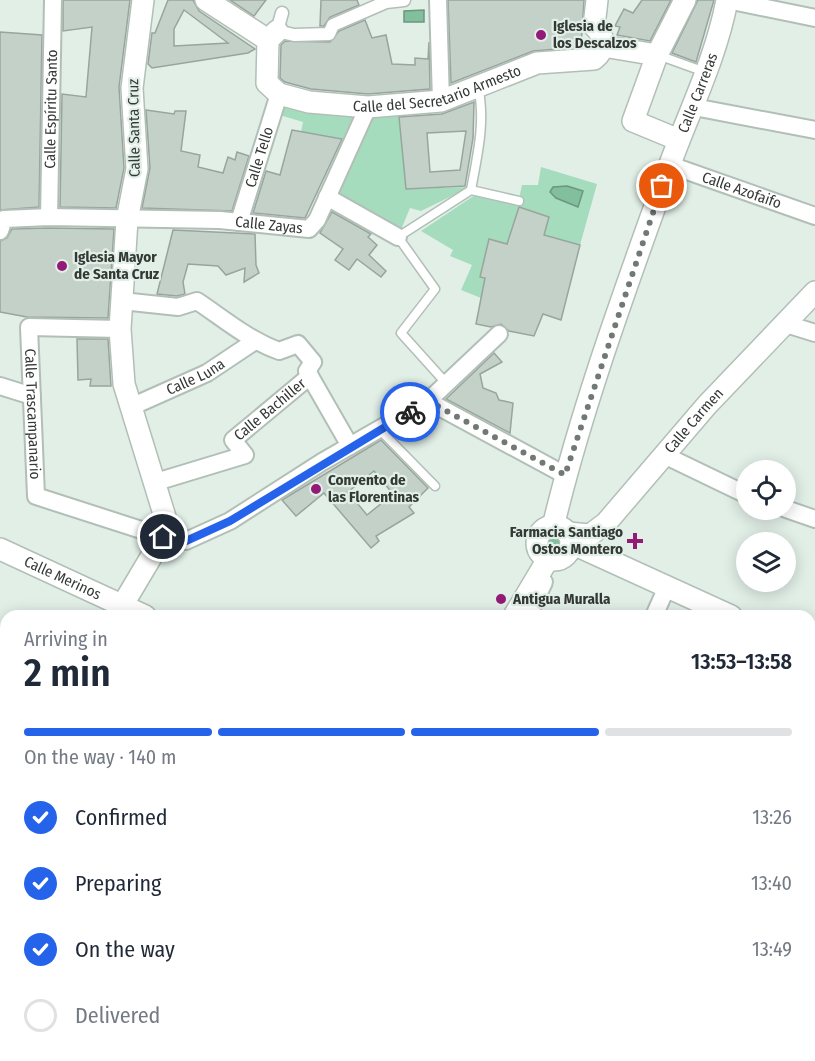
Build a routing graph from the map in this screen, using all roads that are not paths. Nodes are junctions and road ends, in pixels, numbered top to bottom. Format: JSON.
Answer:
{"nodes":[{"id":1,"x":52,"y":0,"type":"edge"},
{"id":2,"x":143,"y":0,"type":"edge"},
{"id":3,"x":206,"y":0,"type":"edge"},
{"id":4,"x":404,"y":0,"type":"edge"},
{"id":5,"x":438,"y":0,"type":"edge"},
{"id":6,"x":597,"y":0,"type":"edge"},
{"id":7,"x":685,"y":0,"type":"edge"},
{"id":8,"x":727,"y":0,"type":"edge"},
{"id":9,"x":815,"y":18,"type":"edge"},
{"id":10,"x":276,"y":28,"type":"junction"},
{"id":11,"x":603,"y":46,"type":"junction"},
{"id":12,"x":657,"y":55,"type":"junction"},
{"id":13,"x":707,"y":73,"type":"junction"},
{"id":14,"x":478,"y":87,"type":"junction"},
{"id":15,"x":273,"y":88,"type":"junction"},
{"id":16,"x":441,"y":101,"type":"junction"},
{"id":17,"x":368,"y":107,"type":"junction"},
{"id":18,"x":694,"y":107,"type":"junction"},
{"id":19,"x":815,"y":130,"type":"edge"},
{"id":20,"x":679,"y":140,"type":"junction"},
{"id":21,"x":669,"y":165,"type":"junction"},
{"id":22,"x":471,"y":190,"type":"junction"},
{"id":23,"x":327,"y":197,"type":"junction"},
{"id":24,"x":519,"y":201,"type":"dead end"},
{"id":25,"x":815,"y":216,"type":"edge"},
{"id":26,"x":49,"y":217,"type":"junction"},
{"id":27,"x":128,"y":220,"type":"junction"},
{"id":28,"x":239,"y":222,"type":"junction"},
{"id":29,"x":0,"y":231,"type":"edge"},
{"id":30,"x":398,"y":237,"type":"junction"},
{"id":31,"x":815,"y":292,"type":"edge"},
{"id":32,"x":122,"y":302,"type":"junction"},
{"id":33,"x":783,"y":324,"type":"junction"},
{"id":34,"x":120,"y":329,"type":"junction"},
{"id":35,"x":815,"y":333,"type":"edge"},
{"id":36,"x":499,"y":334,"type":"dead end"},
{"id":37,"x":255,"y":341,"type":"junction"},
{"id":38,"x":310,"y":376,"type":"junction"},
{"id":39,"x":446,"y":383,"type":"junction"},
{"id":40,"x":0,"y":386,"type":"edge"},
{"id":41,"x":32,"y":396,"type":"junction"},
{"id":42,"x":428,"y":401,"type":"junction"},
{"id":43,"x":133,"y":406,"type":"junction"},
{"id":44,"x":379,"y":429,"type":"junction"},
{"id":45,"x":350,"y":446,"type":"junction"},
{"id":46,"x":664,"y":455,"type":"junction"},
{"id":47,"x":565,"y":475,"type":"junction"},
{"id":48,"x":156,"y":482,"type":"junction"},
{"id":49,"x":435,"y":486,"type":"dead end"},
{"id":50,"x":736,"y":490,"type":"edge"},
{"id":51,"x":796,"y":512,"type":"edge"},
{"id":52,"x":815,"y":519,"type":"edge"},
{"id":53,"x":564,"y":534,"type":"junction"},
{"id":54,"x":163,"y":537,"type":"junction"},
{"id":55,"x":0,"y":549,"type":"edge"},
{"id":56,"x":551,"y":560,"type":"junction"},
{"id":57,"x":666,"y":589,"type":"junction"},
{"id":58,"x":117,"y":610,"type":"edge"},
{"id":59,"x":121,"y":610,"type":"edge"},
{"id":60,"x":518,"y":610,"type":"edge"},
{"id":61,"x":530,"y":610,"type":"edge"},
{"id":62,"x":657,"y":610,"type":"edge"},
{"id":63,"x":717,"y":610,"type":"edge"}],
"edges":[{"from":1,"to":26,"type":"street","name":"Calle Espíritu Santo"},
{"from":2,"to":27,"type":"street","name":"Calle Santa Cruz"},
{"from":3,"to":10,"type":"street"},
{"from":4,"to":10,"type":"street"},
{"from":5,"to":16,"type":"street"},
{"from":6,"to":11,"type":"street"},
{"from":7,"to":12,"type":"street"},
{"from":8,"to":9,"type":"street"},
{"from":8,"to":13,"type":"street","name":"Calle Carreras"},
{"from":10,"to":15,"type":"street"},
{"from":11,"to":12,"type":"street"},
{"from":11,"to":14,"type":"street","name":"Calle del Secretario Armesto"},
{"from":12,"to":13,"type":"lane"},
{"from":12,"to":20,"type":"street"},
{"from":13,"to":18,"type":"street","name":"Calle Carreras"},
{"from":14,"to":16,"type":"street","name":"Calle del Secretario Armesto"},
{"from":14,"to":22,"type":"lane"},
{"from":15,"to":17,"type":"street","name":"Calle del Secretario Armesto"},
{"from":15,"to":28,"type":"street","name":"Calle Tello"},
{"from":16,"to":17,"type":"street","name":"Calle del Secretario Armesto"},
{"from":17,"to":23,"type":"street","name":"Calle Zayas"},
{"from":18,"to":19,"type":"street"},
{"from":18,"to":20,"type":"street","name":"Calle Carreras"},
{"from":20,"to":21,"type":"street","name":"Calle Carreras"},
{"from":21,"to":25,"type":"street","name":"Calle Azofaifo"},
{"from":21,"to":47,"type":"street","name":"Calle Carreras"},
{"from":22,"to":24,"type":"lane"},
{"from":22,"to":30,"type":"lane"},
{"from":23,"to":28,"type":"street","name":"Calle Zayas"},
{"from":23,"to":30,"type":"street"},
{"from":26,"to":27,"type":"street","name":"Calle Zayas"},
{"from":26,"to":29,"type":"street","name":"Calle Zayas"},
{"from":27,"to":28,"type":"street","name":"Calle Zayas"},
{"from":27,"to":32,"type":"street","name":"Calle Santa Cruz"},
{"from":30,"to":39,"type":"lane"},
{"from":31,"to":33,"type":"street","name":"Calle Carmen"},
{"from":32,"to":34,"type":"street","name":"Calle Santa Cruz"},
{"from":32,"to":37,"type":"street"},
{"from":33,"to":35,"type":"street"},
{"from":33,"to":46,"type":"street","name":"Calle Carmen"},
{"from":34,"to":41,"type":"street","name":"Calle Trascampanario"},
{"from":34,"to":43,"type":"street","name":"Calle Santa Cruz"},
{"from":36,"to":39,"type":"street"},
{"from":37,"to":38,"type":"street"},
{"from":37,"to":43,"type":"street","name":"Calle Luna"},
{"from":38,"to":45,"type":"street"},
{"from":38,"to":48,"type":"street","name":"Calle Bachiller"},
{"from":39,"to":42,"type":"street"},
{"from":40,"to":41,"type":"street"},
{"from":41,"to":54,"type":"street","name":"Calle Trascampanario"},
{"from":42,"to":44,"type":"street"},
{"from":42,"to":47,"type":"street"},
{"from":43,"to":48,"type":"street","name":"Calle Santa Cruz"},
{"from":44,"to":45,"type":"street"},
{"from":44,"to":49,"type":"lane"},
{"from":45,"to":54,"type":"street"},
{"from":46,"to":50,"type":"street"},
{"from":46,"to":53,"type":"street","name":"Calle Carmen"},
{"from":47,"to":53,"type":"street","name":"Calle Carreras"},
{"from":48,"to":54,"type":"street","name":"Calle Santa Cruz"},
{"from":51,"to":52,"type":"street"},
{"from":53,"to":56,"type":"street"},
{"from":53,"to":56,"type":"street"},
{"from":53,"to":57,"type":"street"},
{"from":54,"to":59,"type":"street"},
{"from":55,"to":58,"type":"street","name":"Calle Merinos"},
{"from":56,"to":60,"type":"street"},
{"from":56,"to":61,"type":"street"},
{"from":57,"to":62,"type":"street"},
{"from":57,"to":63,"type":"street"}]}
